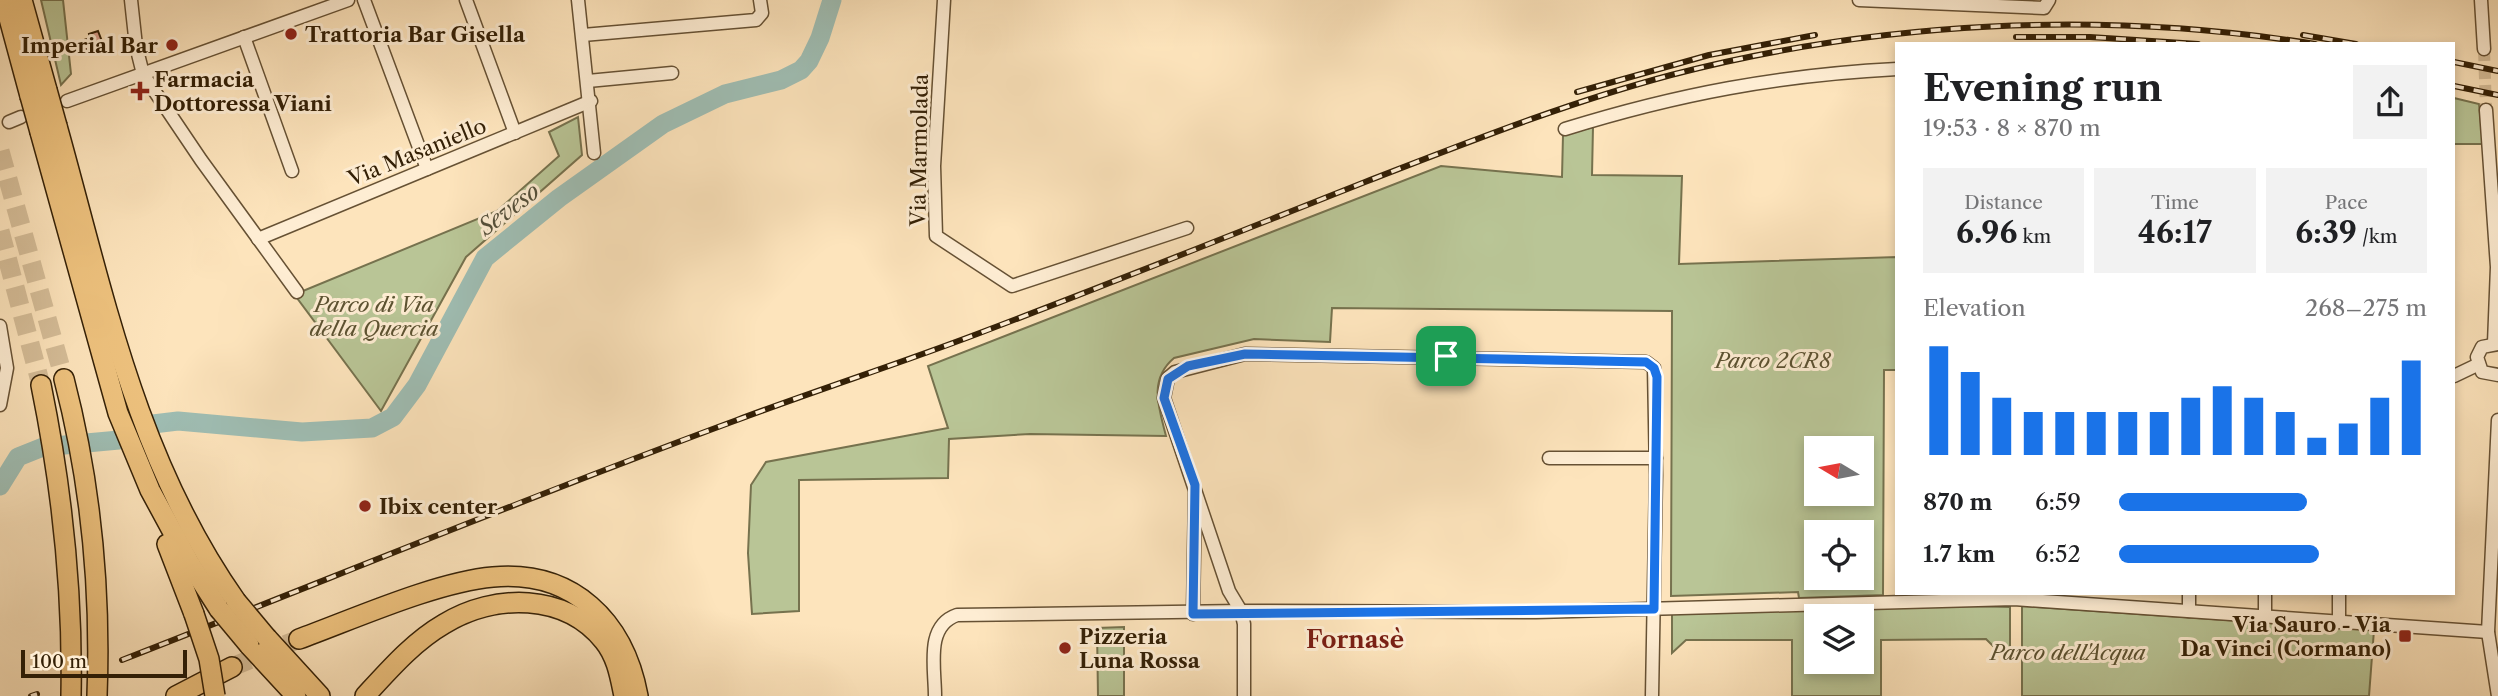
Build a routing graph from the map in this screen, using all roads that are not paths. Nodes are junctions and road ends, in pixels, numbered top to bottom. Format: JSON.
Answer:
{"nodes":[{"id":1,"x":4,"y":0,"type":"edge"},
{"id":2,"x":22,"y":0,"type":"edge"},
{"id":3,"x":131,"y":0,"type":"edge"},
{"id":4,"x":348,"y":0,"type":"edge"},
{"id":5,"x":364,"y":0,"type":"edge"},
{"id":6,"x":466,"y":0,"type":"edge"},
{"id":7,"x":579,"y":0,"type":"edge"},
{"id":8,"x":760,"y":0,"type":"edge"},
{"id":9,"x":944,"y":0,"type":"edge"},
{"id":10,"x":1859,"y":0,"type":"edge"},
{"id":11,"x":2481,"y":0,"type":"edge"},
{"id":12,"x":2046,"y":4,"type":"edge"},
{"id":13,"x":583,"y":35,"type":"junction"},
{"id":14,"x":244,"y":37,"type":"junction"},
{"id":15,"x":2484,"y":49,"type":"tunnel mouth"},
{"id":16,"x":1895,"y":69,"type":"edge"},
{"id":17,"x":671,"y":73,"type":"dead end"},
{"id":18,"x":143,"y":74,"type":"junction"},
{"id":19,"x":588,"y":81,"type":"junction"},
{"id":20,"x":39,"y":93,"type":"junction"},
{"id":21,"x":67,"y":101,"type":"dead end"},
{"id":22,"x":591,"y":101,"type":"junction"},
{"id":23,"x":2486,"y":110,"type":"tunnel mouth"},
{"id":24,"x":1565,"y":129,"type":"dead end"},
{"id":25,"x":515,"y":133,"type":"junction"},
{"id":26,"x":594,"y":153,"type":"dead end"},
{"id":27,"x":427,"y":169,"type":"junction"},
{"id":28,"x":292,"y":171,"type":"dead end"},
{"id":29,"x":1187,"y":228,"type":"dead end"},
{"id":30,"x":258,"y":239,"type":"junction"},
{"id":31,"x":297,"y":292,"type":"dead end"},
{"id":32,"x":2497,"y":313,"type":"edge"},
{"id":33,"x":0,"y":326,"type":"edge"},
{"id":34,"x":2496,"y":343,"type":"edge"},
{"id":35,"x":2477,"y":365,"type":"junction"},
{"id":36,"x":2498,"y":375,"type":"edge"},
{"id":37,"x":2455,"y":376,"type":"edge"},
{"id":38,"x":64,"y":379,"type":"tunnel mouth"},
{"id":39,"x":2498,"y":382,"type":"edge"},
{"id":40,"x":41,"y":385,"type":"tunnel mouth"},
{"id":41,"x":0,"y":405,"type":"edge"},
{"id":42,"x":2498,"y":420,"type":"edge"},
{"id":43,"x":143,"y":451,"type":"junction"},
{"id":44,"x":1656,"y":457,"type":"junction"},
{"id":45,"x":1549,"y":458,"type":"dead end"},
{"id":46,"x":1195,"y":485,"type":"junction"},
{"id":47,"x":150,"y":490,"type":"junction"},
{"id":48,"x":2189,"y":595,"type":"edge"},
{"id":49,"x":2265,"y":595,"type":"edge"},
{"id":50,"x":2339,"y":595,"type":"edge"},
{"id":51,"x":2054,"y":598,"type":"edge"},
{"id":52,"x":227,"y":605,"type":"junction"},
{"id":53,"x":595,"y":608,"type":"junction"},
{"id":54,"x":1654,"y":609,"type":"junction"},
{"id":55,"x":1241,"y":611,"type":"junction"},
{"id":56,"x":2189,"y":611,"type":"junction"},
{"id":57,"x":1193,"y":614,"type":"junction"},
{"id":58,"x":2265,"y":617,"type":"junction"},
{"id":59,"x":2339,"y":622,"type":"junction"},
{"id":60,"x":2488,"y":632,"type":"junction"},
{"id":61,"x":299,"y":639,"type":"tunnel mouth"},
{"id":62,"x":258,"y":642,"type":"junction"},
{"id":63,"x":232,"y":667,"type":"tunnel mouth"},
{"id":64,"x":71,"y":696,"type":"edge"},
{"id":65,"x":97,"y":696,"type":"edge"},
{"id":66,"x":176,"y":696,"type":"edge"},
{"id":67,"x":216,"y":696,"type":"edge"},
{"id":68,"x":296,"y":696,"type":"edge"},
{"id":69,"x":320,"y":696,"type":"edge"},
{"id":70,"x":350,"y":696,"type":"edge"},
{"id":71,"x":365,"y":696,"type":"edge"},
{"id":72,"x":624,"y":696,"type":"edge"},
{"id":73,"x":638,"y":696,"type":"edge"},
{"id":74,"x":934,"y":696,"type":"edge"},
{"id":75,"x":1244,"y":696,"type":"edge"},
{"id":76,"x":1653,"y":696,"type":"edge"},
{"id":77,"x":2498,"y":696,"type":"edge"}],
"edges":[{"from":1,"to":20,"type":"highway"},
{"from":2,"to":20,"type":"highway"},
{"from":3,"to":18,"type":"street"},
{"from":4,"to":14,"type":"street"},
{"from":5,"to":27,"type":"street"},
{"from":6,"to":25,"type":"street"},
{"from":7,"to":13,"type":"street"},
{"from":8,"to":13,"type":"street"},
{"from":9,"to":29,"type":"street","name":"Via Marmolada"},
{"from":10,"to":12,"type":"street"},
{"from":11,"to":15,"type":"street"},
{"from":13,"to":19,"type":"street"},
{"from":14,"to":18,"type":"street"},
{"from":14,"to":28,"type":"street"},
{"from":16,"to":24,"type":"street"},
{"from":17,"to":19,"type":"street"},
{"from":18,"to":21,"type":"street"},
{"from":18,"to":30,"type":"street"},
{"from":19,"to":22,"type":"street"},
{"from":20,"to":43,"type":"highway","bridge":true},
{"from":22,"to":25,"type":"street","name":"Via Masaniello"},
{"from":22,"to":26,"type":"street"},
{"from":23,"to":32,"type":"street"},
{"from":25,"to":27,"type":"street","name":"Via Masaniello"},
{"from":27,"to":30,"type":"street","name":"Via Masaniello"},
{"from":30,"to":31,"type":"street"},
{"from":32,"to":34,"type":"street"},
{"from":33,"to":41,"type":"street"},
{"from":34,"to":35,"type":"street"},
{"from":35,"to":36,"type":"street"},
{"from":35,"to":37,"type":"street"},
{"from":36,"to":39,"type":"street"},
{"from":38,"to":65,"type":"highway"},
{"from":40,"to":64,"type":"highway"},
{"from":42,"to":60,"type":"street"},
{"from":43,"to":47,"type":"highway"},
{"from":43,"to":52,"type":"highway"},
{"from":44,"to":45,"type":"street"},
{"from":44,"to":46,"type":"street"},
{"from":44,"to":54,"type":"street"},
{"from":46,"to":55,"type":"street"},
{"from":46,"to":57,"type":"street"},
{"from":47,"to":52,"type":"highway"},
{"from":47,"to":67,"type":"highway","bridge":true},
{"from":48,"to":56,"type":"street"},
{"from":49,"to":58,"type":"street"},
{"from":50,"to":59,"type":"street"},
{"from":51,"to":54,"type":"street"},
{"from":51,"to":56,"type":"street"},
{"from":52,"to":62,"type":"highway","bridge":true},
{"from":53,"to":61,"type":"highway"},
{"from":53,"to":70,"type":"highway"},
{"from":53,"to":73,"type":"highway"},
{"from":54,"to":55,"type":"street"},
{"from":54,"to":76,"type":"street"},
{"from":55,"to":57,"type":"street"},
{"from":55,"to":75,"type":"street"},
{"from":56,"to":58,"type":"street"},
{"from":57,"to":74,"type":"street"},
{"from":58,"to":59,"type":"street"},
{"from":59,"to":60,"type":"street"},
{"from":60,"to":77,"type":"street"},
{"from":62,"to":68,"type":"highway"},
{"from":62,"to":69,"type":"highway"},
{"from":63,"to":66,"type":"highway"},
{"from":71,"to":72,"type":"highway"}]}
